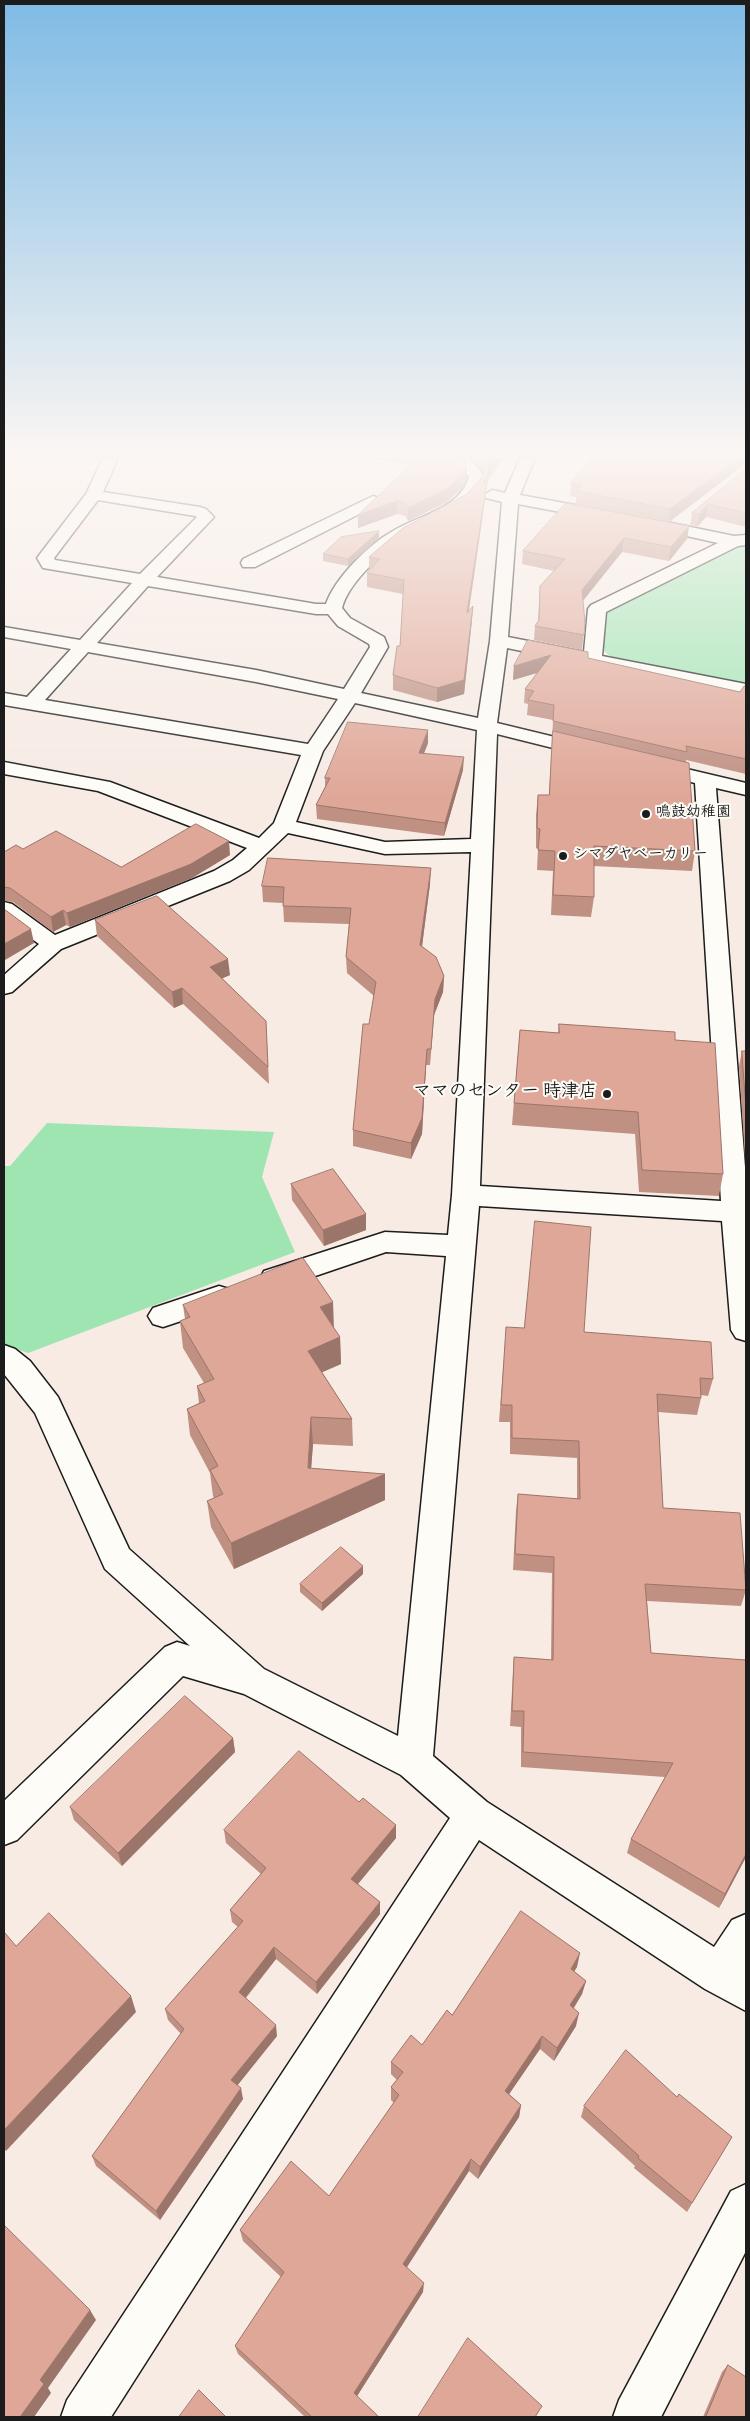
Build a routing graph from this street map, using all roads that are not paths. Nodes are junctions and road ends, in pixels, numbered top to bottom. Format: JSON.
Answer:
{"nodes":[{"id":1,"x":90,"y":571,"type":"edge"},
{"id":2,"x":153,"y":571,"type":"edge"},
{"id":3,"x":356,"y":571,"type":"edge"},
{"id":4,"x":505,"y":571,"type":"edge"},
{"id":5,"x":676,"y":571,"type":"edge"},
{"id":6,"x":144,"y":580,"type":"junction"},
{"id":7,"x":333,"y":609,"type":"junction"},
{"id":8,"x":4,"y":632,"type":"edge"},
{"id":9,"x":500,"y":641,"type":"junction"},
{"id":10,"x":85,"y":647,"type":"junction"},
{"id":11,"x":593,"y":659,"type":"junction"},
{"id":12,"x":746,"y":690,"type":"edge"},
{"id":13,"x":350,"y":696,"type":"junction"},
{"id":14,"x":4,"y":699,"type":"edge"},
{"id":15,"x":31,"y":704,"type":"junction"},
{"id":16,"x":487,"y":726,"type":"junction"},
{"id":17,"x":312,"y":751,"type":"junction"},
{"id":18,"x":610,"y":756,"type":"edge"},
{"id":19,"x":639,"y":763,"type":"edge"},
{"id":20,"x":4,"y":768,"type":"edge"},
{"id":21,"x":705,"y":779,"type":"junction"},
{"id":22,"x":746,"y":789,"type":"edge"},
{"id":23,"x":284,"y":826,"type":"junction"},
{"id":24,"x":482,"y":845,"type":"junction"},
{"id":25,"x":261,"y":846,"type":"junction"},
{"id":26,"x":4,"y":909,"type":"edge"},
{"id":27,"x":52,"y":944,"type":"junction"},
{"id":28,"x":4,"y":987,"type":"edge"},
{"id":29,"x":466,"y":1195,"type":"junction"},
{"id":30,"x":740,"y":1213,"type":"edge"},
{"id":31,"x":460,"y":1246,"type":"junction"},
{"id":32,"x":163,"y":1316,"type":"dead end"},
{"id":33,"x":746,"y":1330,"type":"edge"},
{"id":34,"x":4,"y":1357,"type":"edge"},
{"id":35,"x":252,"y":1680,"type":"junction"},
{"id":36,"x":414,"y":1763,"type":"junction"},
{"id":37,"x":474,"y":1815,"type":"junction"},
{"id":38,"x":4,"y":1827,"type":"edge"},
{"id":39,"x":746,"y":1934,"type":"edge"},
{"id":40,"x":733,"y":1983,"type":"edge"},
{"id":41,"x":746,"y":2206,"type":"edge"},
{"id":42,"x":84,"y":2417,"type":"edge"},
{"id":43,"x":636,"y":2417,"type":"edge"}],
"edges":[{"from":1,"to":6,"type":"street"},
{"from":2,"to":6,"type":"street"},
{"from":3,"to":7,"type":"street"},
{"from":4,"to":9,"type":"street"},
{"from":5,"to":11,"type":"street"},
{"from":6,"to":7,"type":"street"},
{"from":6,"to":10,"type":"street"},
{"from":7,"to":13,"type":"street"},
{"from":8,"to":10,"type":"street"},
{"from":9,"to":11,"type":"street"},
{"from":9,"to":16,"type":"street"},
{"from":10,"to":13,"type":"street"},
{"from":10,"to":15,"type":"street"},
{"from":11,"to":12,"type":"street"},
{"from":13,"to":16,"type":"street"},
{"from":13,"to":17,"type":"street"},
{"from":14,"to":15,"type":"street"},
{"from":15,"to":17,"type":"street"},
{"from":16,"to":18,"type":"street"},
{"from":16,"to":24,"type":"street"},
{"from":17,"to":23,"type":"street"},
{"from":19,"to":21,"type":"street"},
{"from":20,"to":25,"type":"street"},
{"from":21,"to":22,"type":"street"},
{"from":21,"to":30,"type":"street"},
{"from":23,"to":24,"type":"street"},
{"from":23,"to":25,"type":"street"},
{"from":24,"to":29,"type":"street"},
{"from":25,"to":27,"type":"street"},
{"from":26,"to":27,"type":"street"},
{"from":27,"to":28,"type":"street"},
{"from":29,"to":30,"type":"street"},
{"from":29,"to":31,"type":"street"},
{"from":30,"to":33,"type":"street"},
{"from":31,"to":32,"type":"street"},
{"from":31,"to":36,"type":"street"},
{"from":34,"to":35,"type":"street"},
{"from":35,"to":36,"type":"street"},
{"from":35,"to":38,"type":"street"},
{"from":36,"to":37,"type":"street"},
{"from":37,"to":40,"type":"street"},
{"from":37,"to":42,"type":"street"},
{"from":39,"to":40,"type":"street"},
{"from":41,"to":43,"type":"street"}]}
